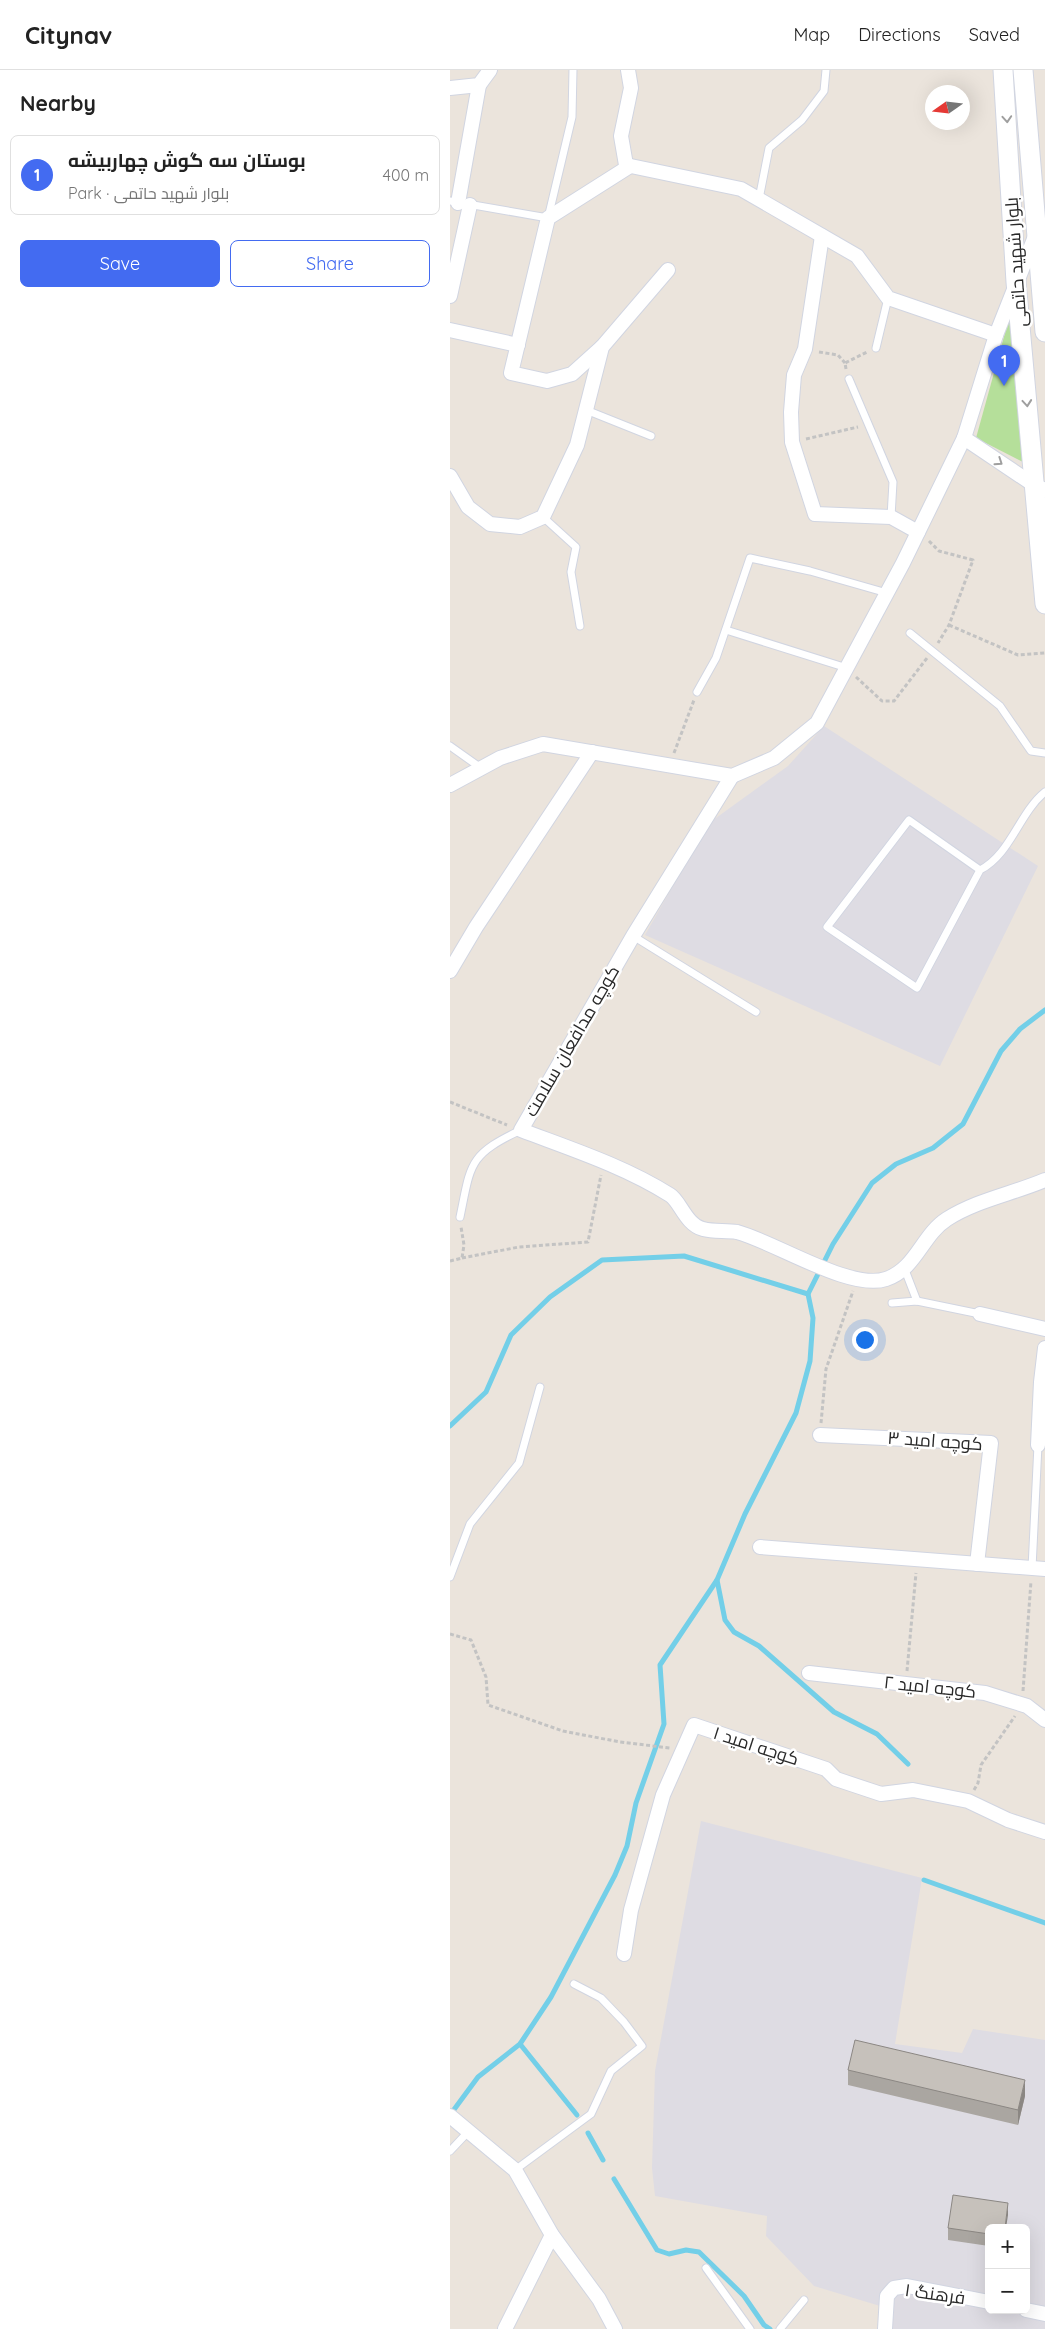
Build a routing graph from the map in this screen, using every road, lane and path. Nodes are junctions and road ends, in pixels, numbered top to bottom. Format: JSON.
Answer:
{"nodes":[{"id":1,"x":490,"y":70,"type":"edge"},
{"id":2,"x":573,"y":70,"type":"edge"},
{"id":3,"x":628,"y":70,"type":"edge"},
{"id":4,"x":826,"y":70,"type":"edge"},
{"id":5,"x":1003,"y":70,"type":"edge"},
{"id":6,"x":1023,"y":70,"type":"edge"},
{"id":7,"x":479,"y":85,"type":"junction"},
{"id":8,"x":450,"y":88,"type":"edge"},
{"id":9,"x":630,"y":166,"type":"junction"},
{"id":10,"x":759,"y":199,"type":"junction"},
{"id":11,"x":1033,"y":200,"type":"junction"},
{"id":12,"x":1012,"y":201,"type":"junction"},
{"id":13,"x":459,"y":203,"type":"edge"},
{"id":14,"x":548,"y":218,"type":"junction"},
{"id":15,"x":1036,"y":233,"type":"junction"},
{"id":16,"x":822,"y":236,"type":"junction"},
{"id":17,"x":668,"y":270,"type":"dead end"},
{"id":18,"x":1016,"y":282,"type":"junction"},
{"id":19,"x":450,"y":296,"type":"edge"},
{"id":20,"x":888,"y":298,"type":"junction"},
{"id":21,"x":450,"y":330,"type":"edge"},
{"id":22,"x":1045,"y":332,"type":"edge"},
{"id":23,"x":996,"y":335,"type":"junction"},
{"id":24,"x":518,"y":345,"type":"junction"},
{"id":25,"x":602,"y":347,"type":"junction"},
{"id":26,"x":876,"y":348,"type":"joint"},
{"id":27,"x":805,"y":349,"type":"junction"},
{"id":28,"x":845,"y":363,"type":"junction"},
{"id":29,"x":849,"y":379,"type":"joint"},
{"id":30,"x":586,"y":410,"type":"junction"},
{"id":31,"x":868,"y":425,"type":"junction"},
{"id":32,"x":651,"y":436,"type":"dead end"},
{"id":33,"x":964,"y":438,"type":"junction"},
{"id":34,"x":792,"y":442,"type":"junction"},
{"id":35,"x":450,"y":476,"type":"edge"},
{"id":36,"x":1039,"y":487,"type":"edge"},
{"id":37,"x":543,"y":517,"type":"junction"},
{"id":38,"x":891,"y":517,"type":"junction"},
{"id":39,"x":918,"y":532,"type":"junction"},
{"id":40,"x":887,"y":593,"type":"junction"},
{"id":41,"x":1045,"y":604,"type":"edge"},
{"id":42,"x":949,"y":625,"type":"junction"},
{"id":43,"x":580,"y":626,"type":"dead end"},
{"id":44,"x":726,"y":630,"type":"junction"},
{"id":45,"x":910,"y":633,"type":"dead end"},
{"id":46,"x":932,"y":651,"type":"junction"},
{"id":47,"x":1045,"y":653,"type":"edge"},
{"id":48,"x":847,"y":668,"type":"junction"},
{"id":49,"x":697,"y":692,"type":"joint"},
{"id":50,"x":450,"y":746,"type":"edge"},
{"id":51,"x":592,"y":752,"type":"junction"},
{"id":52,"x":1045,"y":753,"type":"edge"},
{"id":53,"x":670,"y":765,"type":"junction"},
{"id":54,"x":481,"y":768,"type":"junction"},
{"id":55,"x":732,"y":776,"type":"junction"},
{"id":56,"x":450,"y":785,"type":"edge"},
{"id":57,"x":1045,"y":792,"type":"edge"},
{"id":58,"x":980,"y":870,"type":"junction"},
{"id":59,"x":633,"y":936,"type":"junction"},
{"id":60,"x":450,"y":971,"type":"edge"},
{"id":61,"x":756,"y":1012,"type":"dead end"},
{"id":62,"x":450,"y":1102,"type":"edge"},
{"id":63,"x":521,"y":1130,"type":"junction"},
{"id":64,"x":603,"y":1162,"type":"junction"},
{"id":65,"x":1045,"y":1180,"type":"edge"},
{"id":66,"x":460,"y":1218,"type":"joint"},
{"id":67,"x":462,"y":1258,"type":"junction"},
{"id":68,"x":450,"y":1261,"type":"edge"},
{"id":69,"x":905,"y":1270,"type":"junction"},
{"id":70,"x":858,"y":1279,"type":"junction"},
{"id":71,"x":917,"y":1301,"type":"junction"},
{"id":72,"x":892,"y":1303,"type":"dead end"},
{"id":73,"x":980,"y":1314,"type":"joint"},
{"id":74,"x":1045,"y":1329,"type":"edge"},
{"id":75,"x":1045,"y":1348,"type":"edge"},
{"id":76,"x":540,"y":1387,"type":"dead end"},
{"id":77,"x":820,"y":1435,"type":"joint"},
{"id":78,"x":1038,"y":1445,"type":"joint"},
{"id":79,"x":760,"y":1547,"type":"dead end"},
{"id":80,"x":917,"y":1559,"type":"junction"},
{"id":81,"x":977,"y":1564,"type":"junction"},
{"id":82,"x":1039,"y":1569,"type":"edge"},
{"id":83,"x":450,"y":1577,"type":"edge"},
{"id":84,"x":450,"y":1634,"type":"edge"},
{"id":85,"x":809,"y":1673,"type":"dead end"},
{"id":86,"x":906,"y":1684,"type":"junction"},
{"id":87,"x":1045,"y":1720,"type":"edge"},
{"id":88,"x":668,"y":1748,"type":"dead end"},
{"id":89,"x":1045,"y":1832,"type":"edge"},
{"id":90,"x":624,"y":1954,"type":"dead end"},
{"id":91,"x":574,"y":1984,"type":"dead end"},
{"id":92,"x":459,"y":2124,"type":"edge"},
{"id":93,"x":450,"y":2151,"type":"edge"},
{"id":94,"x":515,"y":2170,"type":"junction"},
{"id":95,"x":552,"y":2235,"type":"junction"},
{"id":96,"x":706,"y":2268,"type":"dead end"},
{"id":97,"x":804,"y":2300,"type":"dead end"},
{"id":98,"x":985,"y":2301,"type":"edge"},
{"id":99,"x":1030,"y":2311,"type":"edge"},
{"id":100,"x":1045,"y":2314,"type":"edge"},
{"id":101,"x":505,"y":2329,"type":"edge"},
{"id":102,"x":615,"y":2329,"type":"edge"},
{"id":103,"x":750,"y":2329,"type":"edge"},
{"id":104,"x":780,"y":2329,"type":"edge"},
{"id":105,"x":885,"y":2329,"type":"edge"}],
"edges":[{"from":1,"to":7,"type":"street"},
{"from":2,"to":14,"type":"lane"},
{"from":3,"to":9,"type":"street"},
{"from":4,"to":10,"type":"lane"},
{"from":5,"to":12,"type":"main road","name":"بلوار شهید حاتمی","one_way":true},
{"from":6,"to":11,"type":"main road","name":"بلوار شهید حاتمی"},
{"from":7,"to":8,"type":"street"},
{"from":7,"to":13,"type":"street"},
{"from":9,"to":10,"type":"street"},
{"from":9,"to":14,"type":"street"},
{"from":10,"to":16,"type":"street"},
{"from":11,"to":12,"type":"street"},
{"from":11,"to":15,"type":"main road","name":"بلوار شهید حاتمی"},
{"from":12,"to":18,"type":"main road","name":"بلوار شهید حاتمی"},
{"from":13,"to":14,"type":"lane"},
{"from":13,"to":19,"type":"street"},
{"from":14,"to":24,"type":"street"},
{"from":15,"to":18,"type":"street"},
{"from":15,"to":22,"type":"main road","name":"بلوار شهید حاتمی"},
{"from":16,"to":20,"type":"street"},
{"from":16,"to":27,"type":"street"},
{"from":17,"to":25,"type":"street"},
{"from":18,"to":23,"type":"street"},
{"from":18,"to":36,"type":"main road","name":"بلوار شهید حاتمی","one_way":true},
{"from":20,"to":23,"type":"street"},
{"from":20,"to":26,"type":"lane"},
{"from":21,"to":24,"type":"street"},
{"from":23,"to":33,"type":"street"},
{"from":24,"to":25,"type":"street"},
{"from":25,"to":30,"type":"street"},
{"from":26,"to":28,"type":"path"},
{"from":27,"to":28,"type":"path"},
{"from":27,"to":34,"type":"street"},
{"from":28,"to":29,"type":"path"},
{"from":29,"to":31,"type":"lane"},
{"from":30,"to":32,"type":"lane"},
{"from":30,"to":37,"type":"street"},
{"from":31,"to":34,"type":"path"},
{"from":31,"to":38,"type":"lane"},
{"from":33,"to":36,"type":"street","one_way":true},
{"from":33,"to":39,"type":"street"},
{"from":34,"to":38,"type":"street"},
{"from":35,"to":37,"type":"street"},
{"from":36,"to":41,"type":"main road","name":"بلوار شهید حاتمی"},
{"from":37,"to":43,"type":"lane"},
{"from":38,"to":39,"type":"street"},
{"from":39,"to":40,"type":"street"},
{"from":39,"to":42,"type":"path"},
{"from":40,"to":44,"type":"lane"},
{"from":40,"to":48,"type":"street"},
{"from":42,"to":46,"type":"path"},
{"from":42,"to":47,"type":"path"},
{"from":44,"to":48,"type":"lane"},
{"from":44,"to":49,"type":"lane"},
{"from":45,"to":46,"type":"lane"},
{"from":46,"to":48,"type":"path"},
{"from":46,"to":52,"type":"lane"},
{"from":48,"to":55,"type":"street"},
{"from":49,"to":53,"type":"path"},
{"from":50,"to":54,"type":"lane"},
{"from":51,"to":53,"type":"street"},
{"from":51,"to":54,"type":"street"},
{"from":51,"to":60,"type":"street"},
{"from":53,"to":55,"type":"street"},
{"from":54,"to":56,"type":"street"},
{"from":55,"to":59,"type":"street","name":"کوچه مدافعان سلامت"},
{"from":57,"to":58,"type":"lane"},
{"from":58,"to":58,"type":"lane"},
{"from":59,"to":61,"type":"lane"},
{"from":59,"to":63,"type":"street","name":"کوچه مدافعان سلامت"},
{"from":62,"to":63,"type":"path"},
{"from":63,"to":64,"type":"street","name":"کوچه مدافعان سلامت"},
{"from":63,"to":66,"type":"lane"},
{"from":64,"to":67,"type":"path"},
{"from":64,"to":70,"type":"street","name":"کوچه مدافعان سلامت"},
{"from":65,"to":69,"type":"street","name":"کوچه مدافعان سلامت"},
{"from":66,"to":67,"type":"path"},
{"from":67,"to":68,"type":"path"},
{"from":69,"to":70,"type":"street","name":"کوچه مدافعان سلامت"},
{"from":69,"to":71,"type":"lane"},
{"from":70,"to":77,"type":"path"},
{"from":71,"to":72,"type":"lane"},
{"from":71,"to":73,"type":"lane"},
{"from":73,"to":74,"type":"street"},
{"from":75,"to":78,"type":"street"},
{"from":76,"to":83,"type":"lane"},
{"from":77,"to":81,"type":"street","name":"کوچه امید ۳"},
{"from":78,"to":82,"type":"lane"},
{"from":79,"to":80,"type":"street"},
{"from":80,"to":81,"type":"street"},
{"from":80,"to":86,"type":"path"},
{"from":81,"to":82,"type":"street"},
{"from":84,"to":88,"type":"path"},
{"from":85,"to":86,"type":"street","name":"کوچه امید ۲"},
{"from":86,"to":87,"type":"street","name":"کوچه امید ۲"},
{"from":89,"to":90,"type":"street","name":"کوچه امید ۱"},
{"from":91,"to":94,"type":"lane"},
{"from":92,"to":93,"type":"lane"},
{"from":92,"to":94,"type":"street"},
{"from":94,"to":95,"type":"street"},
{"from":95,"to":101,"type":"street"},
{"from":95,"to":102,"type":"street"},
{"from":96,"to":103,"type":"lane"},
{"from":97,"to":104,"type":"lane"},
{"from":98,"to":105,"type":"street","name":"فرهنگ ۱"},
{"from":99,"to":100,"type":"street"}]}
